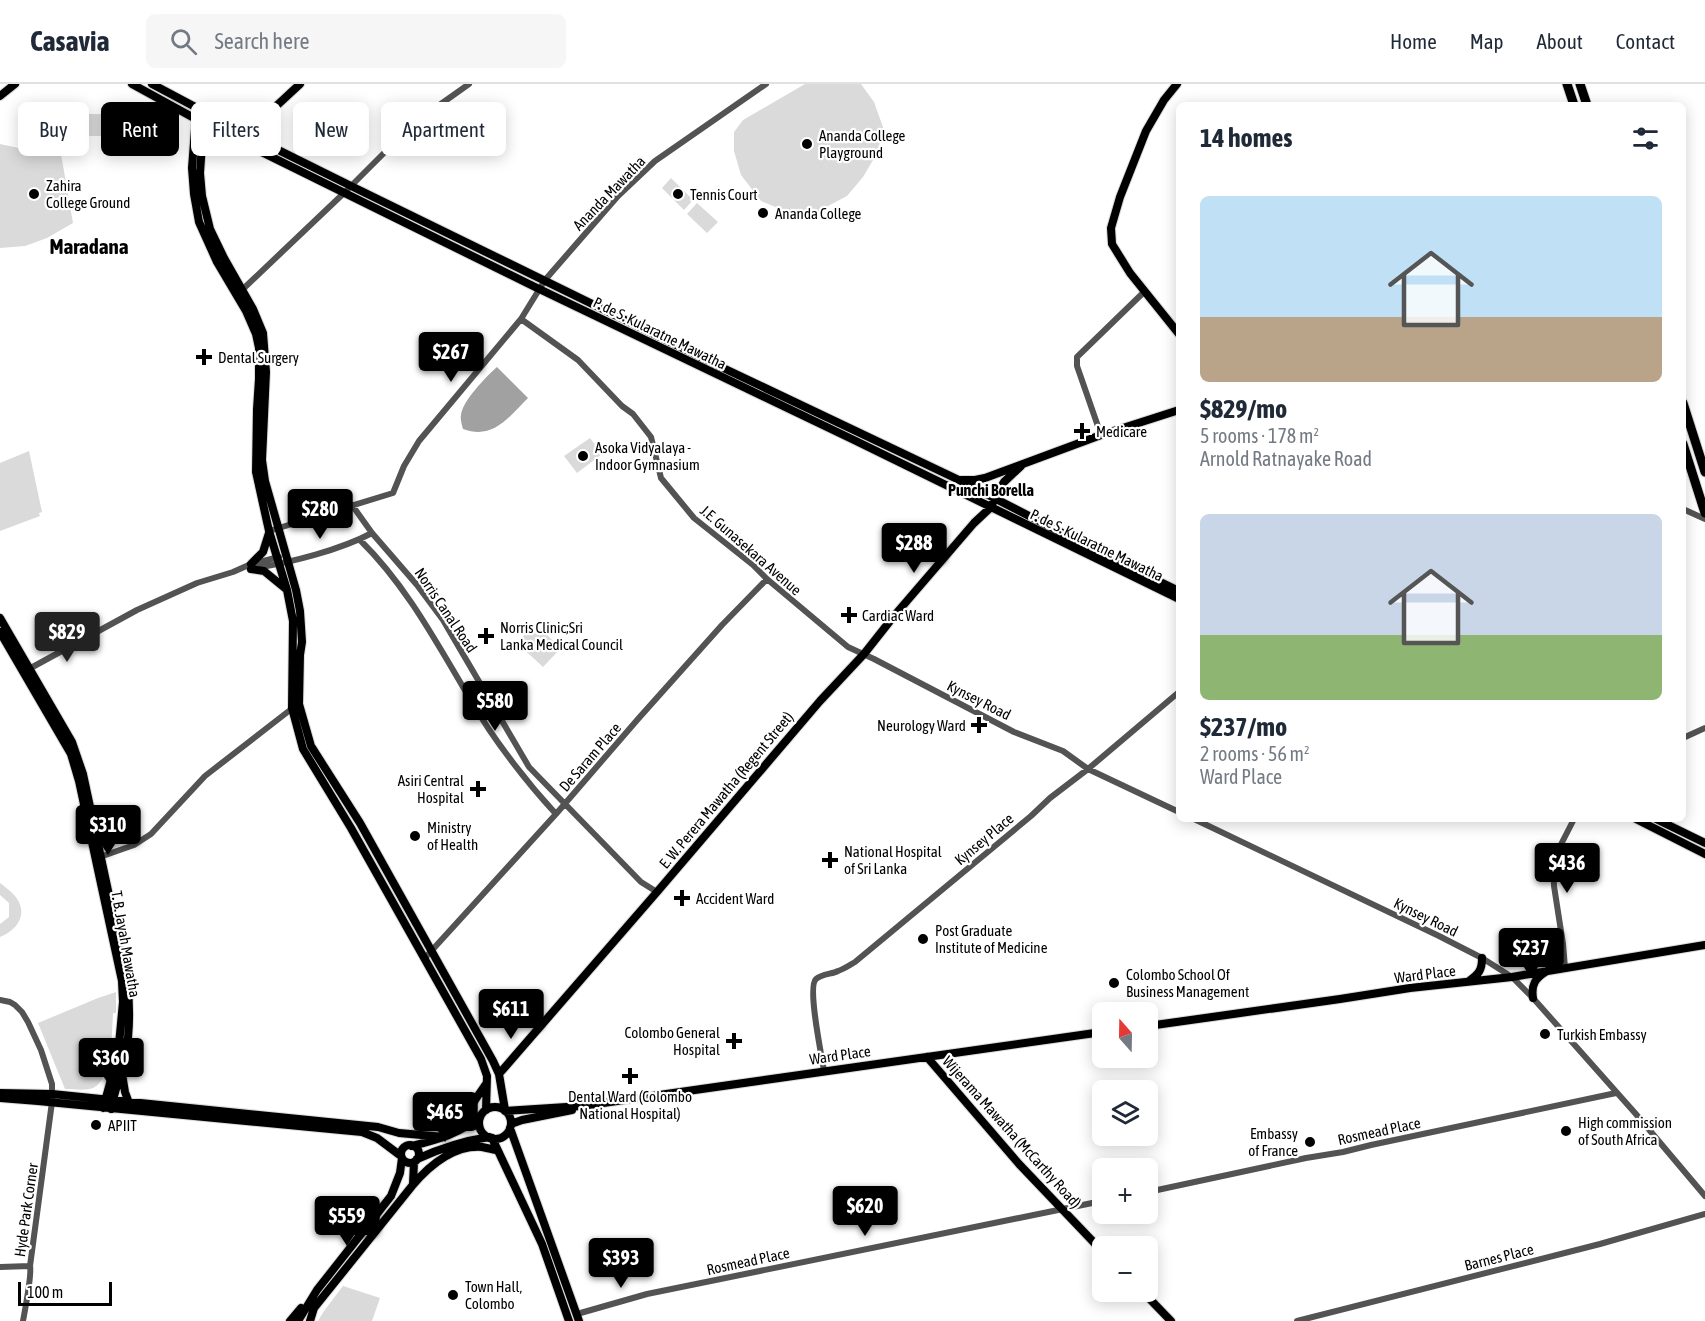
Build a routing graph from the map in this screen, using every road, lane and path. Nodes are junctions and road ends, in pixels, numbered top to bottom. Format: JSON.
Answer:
{"nodes":[{"id":1,"x":15,"y":84,"type":"edge"},
{"id":2,"x":132,"y":84,"type":"edge"},
{"id":3,"x":152,"y":84,"type":"edge"},
{"id":4,"x":300,"y":84,"type":"edge"},
{"id":5,"x":469,"y":84,"type":"edge"},
{"id":6,"x":766,"y":84,"type":"edge"},
{"id":7,"x":1177,"y":84,"type":"edge"},
{"id":8,"x":1567,"y":84,"type":"edge"},
{"id":9,"x":1580,"y":84,"type":"edge"},
{"id":10,"x":0,"y":96,"type":"edge"},
{"id":11,"x":281,"y":102,"type":"edge"},
{"id":12,"x":1573,"y":102,"type":"edge"},
{"id":13,"x":1586,"y":102,"type":"edge"},
{"id":14,"x":191,"y":104,"type":"edge"},
{"id":15,"x":191,"y":116,"type":"edge"},
{"id":16,"x":281,"y":151,"type":"edge"},
{"id":17,"x":193,"y":156,"type":"edge"},
{"id":18,"x":201,"y":156,"type":"edge"},
{"id":19,"x":269,"y":156,"type":"edge"},
{"id":20,"x":351,"y":186,"type":"junction"},
{"id":21,"x":344,"y":193,"type":"junction"},
{"id":22,"x":545,"y":280,"type":"junction"},
{"id":23,"x":243,"y":289,"type":"junction"},
{"id":24,"x":539,"y":290,"type":"junction"},
{"id":25,"x":1145,"y":291,"type":"junction"},
{"id":26,"x":521,"y":319,"type":"junction"},
{"id":27,"x":1176,"y":330,"type":"edge"},
{"id":28,"x":1176,"y":412,"type":"edge"},
{"id":29,"x":1686,"y":412,"type":"edge"},
{"id":30,"x":1101,"y":435,"type":"junction"},
{"id":31,"x":1686,"y":453,"type":"edge"},
{"id":32,"x":1021,"y":466,"type":"junction"},
{"id":33,"x":1705,"y":472,"type":"edge"},
{"id":34,"x":985,"y":478,"type":"junction"},
{"id":35,"x":959,"y":480,"type":"junction"},
{"id":36,"x":978,"y":490,"type":"junction"},
{"id":37,"x":995,"y":499,"type":"junction"},
{"id":38,"x":978,"y":501,"type":"junction"},
{"id":39,"x":352,"y":505,"type":"junction"},
{"id":40,"x":990,"y":508,"type":"junction"},
{"id":41,"x":1686,"y":510,"type":"edge"},
{"id":42,"x":1705,"y":513,"type":"edge"},
{"id":43,"x":1705,"y":519,"type":"edge"},
{"id":44,"x":974,"y":524,"type":"junction"},
{"id":45,"x":273,"y":530,"type":"junction"},
{"id":46,"x":372,"y":533,"type":"junction"},
{"id":47,"x":360,"y":540,"type":"junction"},
{"id":48,"x":283,"y":560,"type":"junction"},
{"id":49,"x":251,"y":567,"type":"junction"},
{"id":50,"x":767,"y":579,"type":"junction"},
{"id":51,"x":287,"y":590,"type":"junction"},
{"id":52,"x":1176,"y":590,"type":"edge"},
{"id":53,"x":1176,"y":598,"type":"edge"},
{"id":54,"x":0,"y":618,"type":"edge"},
{"id":55,"x":0,"y":632,"type":"edge"},
{"id":56,"x":864,"y":654,"type":"junction"},
{"id":57,"x":27,"y":670,"type":"junction"},
{"id":58,"x":1176,"y":695,"type":"edge"},
{"id":59,"x":295,"y":706,"type":"junction"},
{"id":60,"x":1705,"y":728,"type":"edge"},
{"id":61,"x":1686,"y":737,"type":"edge"},
{"id":62,"x":1088,"y":769,"type":"junction"},
{"id":63,"x":565,"y":804,"type":"junction"},
{"id":64,"x":1176,"y":811,"type":"edge"},
{"id":65,"x":556,"y":814,"type":"junction"},
{"id":66,"x":1200,"y":822,"type":"edge"},
{"id":67,"x":1572,"y":822,"type":"edge"},
{"id":68,"x":1642,"y":822,"type":"edge"},
{"id":69,"x":1662,"y":822,"type":"edge"},
{"id":70,"x":1705,"y":843,"type":"edge"},
{"id":71,"x":1705,"y":854,"type":"edge"},
{"id":72,"x":98,"y":857,"type":"junction"},
{"id":73,"x":657,"y":892,"type":"junction"},
{"id":74,"x":1705,"y":945,"type":"edge"},
{"id":75,"x":432,"y":952,"type":"junction"},
{"id":76,"x":1482,"y":958,"type":"junction"},
{"id":77,"x":424,"y":959,"type":"junction"},
{"id":78,"x":1564,"y":968,"type":"junction"},
{"id":79,"x":1548,"y":970,"type":"junction"},
{"id":80,"x":1512,"y":977,"type":"junction"},
{"id":81,"x":1468,"y":982,"type":"junction"},
{"id":82,"x":1533,"y":998,"type":"junction"},
{"id":83,"x":0,"y":1000,"type":"edge"},
{"id":84,"x":1158,"y":1025,"type":"edge"},
{"id":85,"x":1092,"y":1033,"type":"edge"},
{"id":86,"x":927,"y":1057,"type":"junction"},
{"id":87,"x":122,"y":1070,"type":"junction"},
{"id":88,"x":824,"y":1071,"type":"junction"},
{"id":89,"x":498,"y":1074,"type":"junction"},
{"id":90,"x":487,"y":1083,"type":"junction"},
{"id":91,"x":0,"y":1093,"type":"edge"},
{"id":92,"x":1616,"y":1093,"type":"junction"},
{"id":93,"x":0,"y":1098,"type":"edge"},
{"id":94,"x":52,"y":1098,"type":"junction"},
{"id":95,"x":129,"y":1103,"type":"junction"},
{"id":96,"x":108,"y":1104,"type":"junction"},
{"id":97,"x":582,"y":1106,"type":"junction"},
{"id":98,"x":505,"y":1110,"type":"junction"},
{"id":99,"x":484,"y":1113,"type":"junction"},
{"id":100,"x":511,"y":1126,"type":"junction"},
{"id":101,"x":399,"y":1133,"type":"junction"},
{"id":102,"x":444,"y":1137,"type":"junction"},
{"id":103,"x":490,"y":1138,"type":"junction"},
{"id":104,"x":410,"y":1145,"type":"junction"},
{"id":105,"x":496,"y":1150,"type":"junction"},
{"id":106,"x":402,"y":1157,"type":"junction"},
{"id":107,"x":414,"y":1162,"type":"junction"},
{"id":108,"x":412,"y":1186,"type":"junction"},
{"id":109,"x":1158,"y":1190,"type":"edge"},
{"id":110,"x":1705,"y":1196,"type":"edge"},
{"id":111,"x":1092,"y":1203,"type":"edge"},
{"id":112,"x":1063,"y":1210,"type":"junction"},
{"id":113,"x":1705,"y":1214,"type":"edge"},
{"id":114,"x":1092,"y":1240,"type":"edge"},
{"id":115,"x":30,"y":1266,"type":"junction"},
{"id":116,"x":0,"y":1268,"type":"edge"},
{"id":117,"x":314,"y":1294,"type":"junction"},
{"id":118,"x":1153,"y":1302,"type":"edge"},
{"id":119,"x":578,"y":1317,"type":"edge"},
{"id":120,"x":23,"y":1321,"type":"edge"},
{"id":121,"x":290,"y":1321,"type":"edge"},
{"id":122,"x":298,"y":1321,"type":"edge"},
{"id":123,"x":310,"y":1321,"type":"edge"},
{"id":124,"x":569,"y":1321,"type":"edge"},
{"id":125,"x":1172,"y":1321,"type":"edge"},
{"id":126,"x":1297,"y":1321,"type":"edge"}],
"edges":[{"from":1,"to":10,"type":"main road"},
{"from":2,"to":15,"type":"main road","name":"P. de S. Kularatne Mawatha"},
{"from":3,"to":14,"type":"main road","name":"P. de S. Kularatne Mawatha"},
{"from":4,"to":11,"type":"main road"},
{"from":5,"to":20,"type":"street"},
{"from":6,"to":22,"type":"street","name":"Ananda Mawatha"},
{"from":7,"to":25,"type":"main road"},
{"from":8,"to":12,"type":"highway"},
{"from":9,"to":13,"type":"highway"},
{"from":16,"to":20,"type":"main road","name":"P. de S. Kularatne Mawatha"},
{"from":17,"to":45,"type":"main road"},
{"from":18,"to":23,"type":"main road"},
{"from":19,"to":21,"type":"main road","name":"P. de S. Kularatne Mawatha"},
{"from":20,"to":21,"type":"street"},
{"from":20,"to":22,"type":"main road","name":"P. de S. Kularatne Mawatha"},
{"from":21,"to":23,"type":"street"},
{"from":21,"to":24,"type":"main road","name":"P. de S. Kularatne Mawatha"},
{"from":22,"to":24,"type":"street","name":"Ananda Mawatha"},
{"from":22,"to":35,"type":"main road","name":"P. de S. Kularatne Mawatha"},
{"from":23,"to":45,"type":"main road"},
{"from":24,"to":26,"type":"street","name":"Ananda Mawatha"},
{"from":24,"to":38,"type":"main road","name":"P. de S. Kularatne Mawatha"},
{"from":25,"to":27,"type":"main road"},
{"from":25,"to":30,"type":"street"},
{"from":26,"to":39,"type":"street","name":"Ananda Mawatha"},
{"from":26,"to":50,"type":"street","name":"J.E. Gunasekara Avenue"},
{"from":28,"to":30,"type":"main road"},
{"from":29,"to":33,"type":"highway"},
{"from":30,"to":32,"type":"main road"},
{"from":31,"to":42,"type":"highway"},
{"from":32,"to":34,"type":"main road"},
{"from":32,"to":37,"type":"main road","name":"E. W. Perera Mawatha (Regent Street)"},
{"from":34,"to":35,"type":"main road"},
{"from":34,"to":36,"type":"main road"},
{"from":35,"to":36,"type":"main road","name":"P. de S. Kularatne Mawatha"},
{"from":36,"to":37,"type":"main road","name":"P. de S. Kularatne Mawatha"},
{"from":36,"to":38,"type":"main road"},
{"from":37,"to":40,"type":"main road","name":"E. W. Perera Mawatha (Regent Street)"},
{"from":37,"to":52,"type":"main road","name":"P. de S. Kularatne Mawatha"},
{"from":38,"to":40,"type":"main road","name":"P. de S. Kularatne Mawatha"},
{"from":38,"to":44,"type":"main road"},
{"from":39,"to":45,"type":"street"},
{"from":39,"to":46,"type":"street","name":"Norris Canal Road"},
{"from":40,"to":44,"type":"main road","name":"E. W. Perera Mawatha (Regent Street)"},
{"from":40,"to":53,"type":"main road","name":"P. de S. Kularatne Mawatha"},
{"from":41,"to":43,"type":"street"},
{"from":44,"to":56,"type":"main road","name":"E. W. Perera Mawatha (Regent Street)"},
{"from":45,"to":48,"type":"main road"},
{"from":45,"to":49,"type":"main road"},
{"from":46,"to":47,"type":"street"},
{"from":46,"to":63,"type":"street","name":"Norris Canal Road"},
{"from":47,"to":48,"type":"street"},
{"from":47,"to":65,"type":"street","name":"Norris Canal Road"},
{"from":48,"to":49,"type":"street"},
{"from":48,"to":51,"type":"main road"},
{"from":48,"to":59,"type":"main road"},
{"from":49,"to":51,"type":"main road"},
{"from":49,"to":57,"type":"street"},
{"from":50,"to":56,"type":"street","name":"J.E. Gunasekara Avenue"},
{"from":50,"to":63,"type":"street","name":"De Saram Place"},
{"from":51,"to":59,"type":"main road"},
{"from":54,"to":57,"type":"main road","name":"T. B. Jayah Mawatha"},
{"from":55,"to":57,"type":"main road","name":"T. B. Jayah Mawatha"},
{"from":56,"to":62,"type":"street","name":"Kynsey Road"},
{"from":56,"to":73,"type":"main road","name":"E. W. Perera Mawatha (Regent Street)"},
{"from":57,"to":72,"type":"main road","name":"T. B. Jayah Mawatha"},
{"from":58,"to":62,"type":"street","name":"Kynsey Place"},
{"from":59,"to":72,"type":"street"},
{"from":59,"to":75,"type":"main road"},
{"from":59,"to":77,"type":"main road"},
{"from":60,"to":61,"type":"street"},
{"from":62,"to":64,"type":"street","name":"Kynsey Road"},
{"from":62,"to":88,"type":"street","name":"Kynsey Place"},
{"from":63,"to":65,"type":"street","name":"De Saram Place"},
{"from":63,"to":73,"type":"street","name":"Norris Canal Road"},
{"from":65,"to":75,"type":"street","name":"De Saram Place"},
{"from":66,"to":76,"type":"street","name":"Kynsey Road"},
{"from":67,"to":78,"type":"street"},
{"from":68,"to":71,"type":"main road"},
{"from":69,"to":70,"type":"main road"},
{"from":72,"to":87,"type":"main road","name":"T. B. Jayah Mawatha"},
{"from":72,"to":96,"type":"main road","name":"T. B. Jayah Mawatha"},
{"from":73,"to":89,"type":"main road","name":"E. W. Perera Mawatha (Regent Street)"},
{"from":74,"to":78,"type":"main road","name":"Ward Place"},
{"from":75,"to":77,"type":"street","name":"De Saram Place"},
{"from":75,"to":89,"type":"main road"},
{"from":76,"to":80,"type":"street","name":"Kynsey Road"},
{"from":76,"to":81,"type":"main road"},
{"from":77,"to":90,"type":"main road"},
{"from":78,"to":79,"type":"main road","name":"Ward Place"},
{"from":79,"to":80,"type":"main road","name":"Ward Place"},
{"from":79,"to":82,"type":"main road"},
{"from":80,"to":81,"type":"main road","name":"Ward Place"},
{"from":80,"to":82,"type":"street","name":"Kynsey Road"},
{"from":81,"to":84,"type":"main road","name":"Ward Place"},
{"from":82,"to":92,"type":"street","name":"Kynsey Road"},
{"from":83,"to":94,"type":"street","name":"Hyde Park Corner"},
{"from":85,"to":86,"type":"main road","name":"Ward Place"},
{"from":86,"to":88,"type":"main road","name":"Ward Place"},
{"from":86,"to":112,"type":"main road","name":"Wijerama Mawatha (McCarthy Road)"},
{"from":87,"to":95,"type":"main road"},
{"from":87,"to":96,"type":"main road"},
{"from":88,"to":97,"type":"main road","name":"Ward Place"},
{"from":89,"to":98,"type":"main road"},
{"from":90,"to":99,"type":"main road"},
{"from":90,"to":102,"type":"main road"},
{"from":91,"to":94,"type":"main road"},
{"from":92,"to":109,"type":"street","name":"Rosmead Place"},
{"from":92,"to":110,"type":"street","name":"Kynsey Road"},
{"from":93,"to":94,"type":"main road"},
{"from":94,"to":96,"type":"main road"},
{"from":94,"to":115,"type":"street","name":"Hyde Park Corner"},
{"from":95,"to":96,"type":"main road"},
{"from":95,"to":101,"type":"main road"},
{"from":96,"to":106,"type":"main road"},
{"from":97,"to":98,"type":"main road","name":"Ward Place"},
{"from":97,"to":100,"type":"main road","name":"Ward Place"},
{"from":98,"to":99,"type":"main road"},
{"from":98,"to":100,"type":"main road"},
{"from":99,"to":102,"type":"main road"},
{"from":99,"to":103,"type":"main road"},
{"from":100,"to":103,"type":"main road"},
{"from":100,"to":119,"type":"main road"},
{"from":101,"to":102,"type":"main road"},
{"from":101,"to":104,"type":"main road"},
{"from":102,"to":104,"type":"main road"},
{"from":103,"to":105,"type":"main road"},
{"from":103,"to":107,"type":"main road"},
{"from":104,"to":106,"type":"main road"},
{"from":104,"to":107,"type":"main road"},
{"from":105,"to":108,"type":"main road"},
{"from":105,"to":124,"type":"main road"},
{"from":106,"to":107,"type":"main road"},
{"from":106,"to":117,"type":"main road"},
{"from":107,"to":108,"type":"main road"},
{"from":108,"to":123,"type":"main road"},
{"from":111,"to":112,"type":"street","name":"Rosmead Place"},
{"from":112,"to":114,"type":"main road","name":"Wijerama Mawatha (McCarthy Road)"},
{"from":112,"to":119,"type":"street","name":"Rosmead Place"},
{"from":113,"to":126,"type":"street","name":"Barnes Place"},
{"from":115,"to":116,"type":"street"},
{"from":115,"to":120,"type":"street","name":"Hyde Park Corner"},
{"from":117,"to":121,"type":"main road"},
{"from":117,"to":122,"type":"main road"},
{"from":118,"to":125,"type":"main road"}]}
